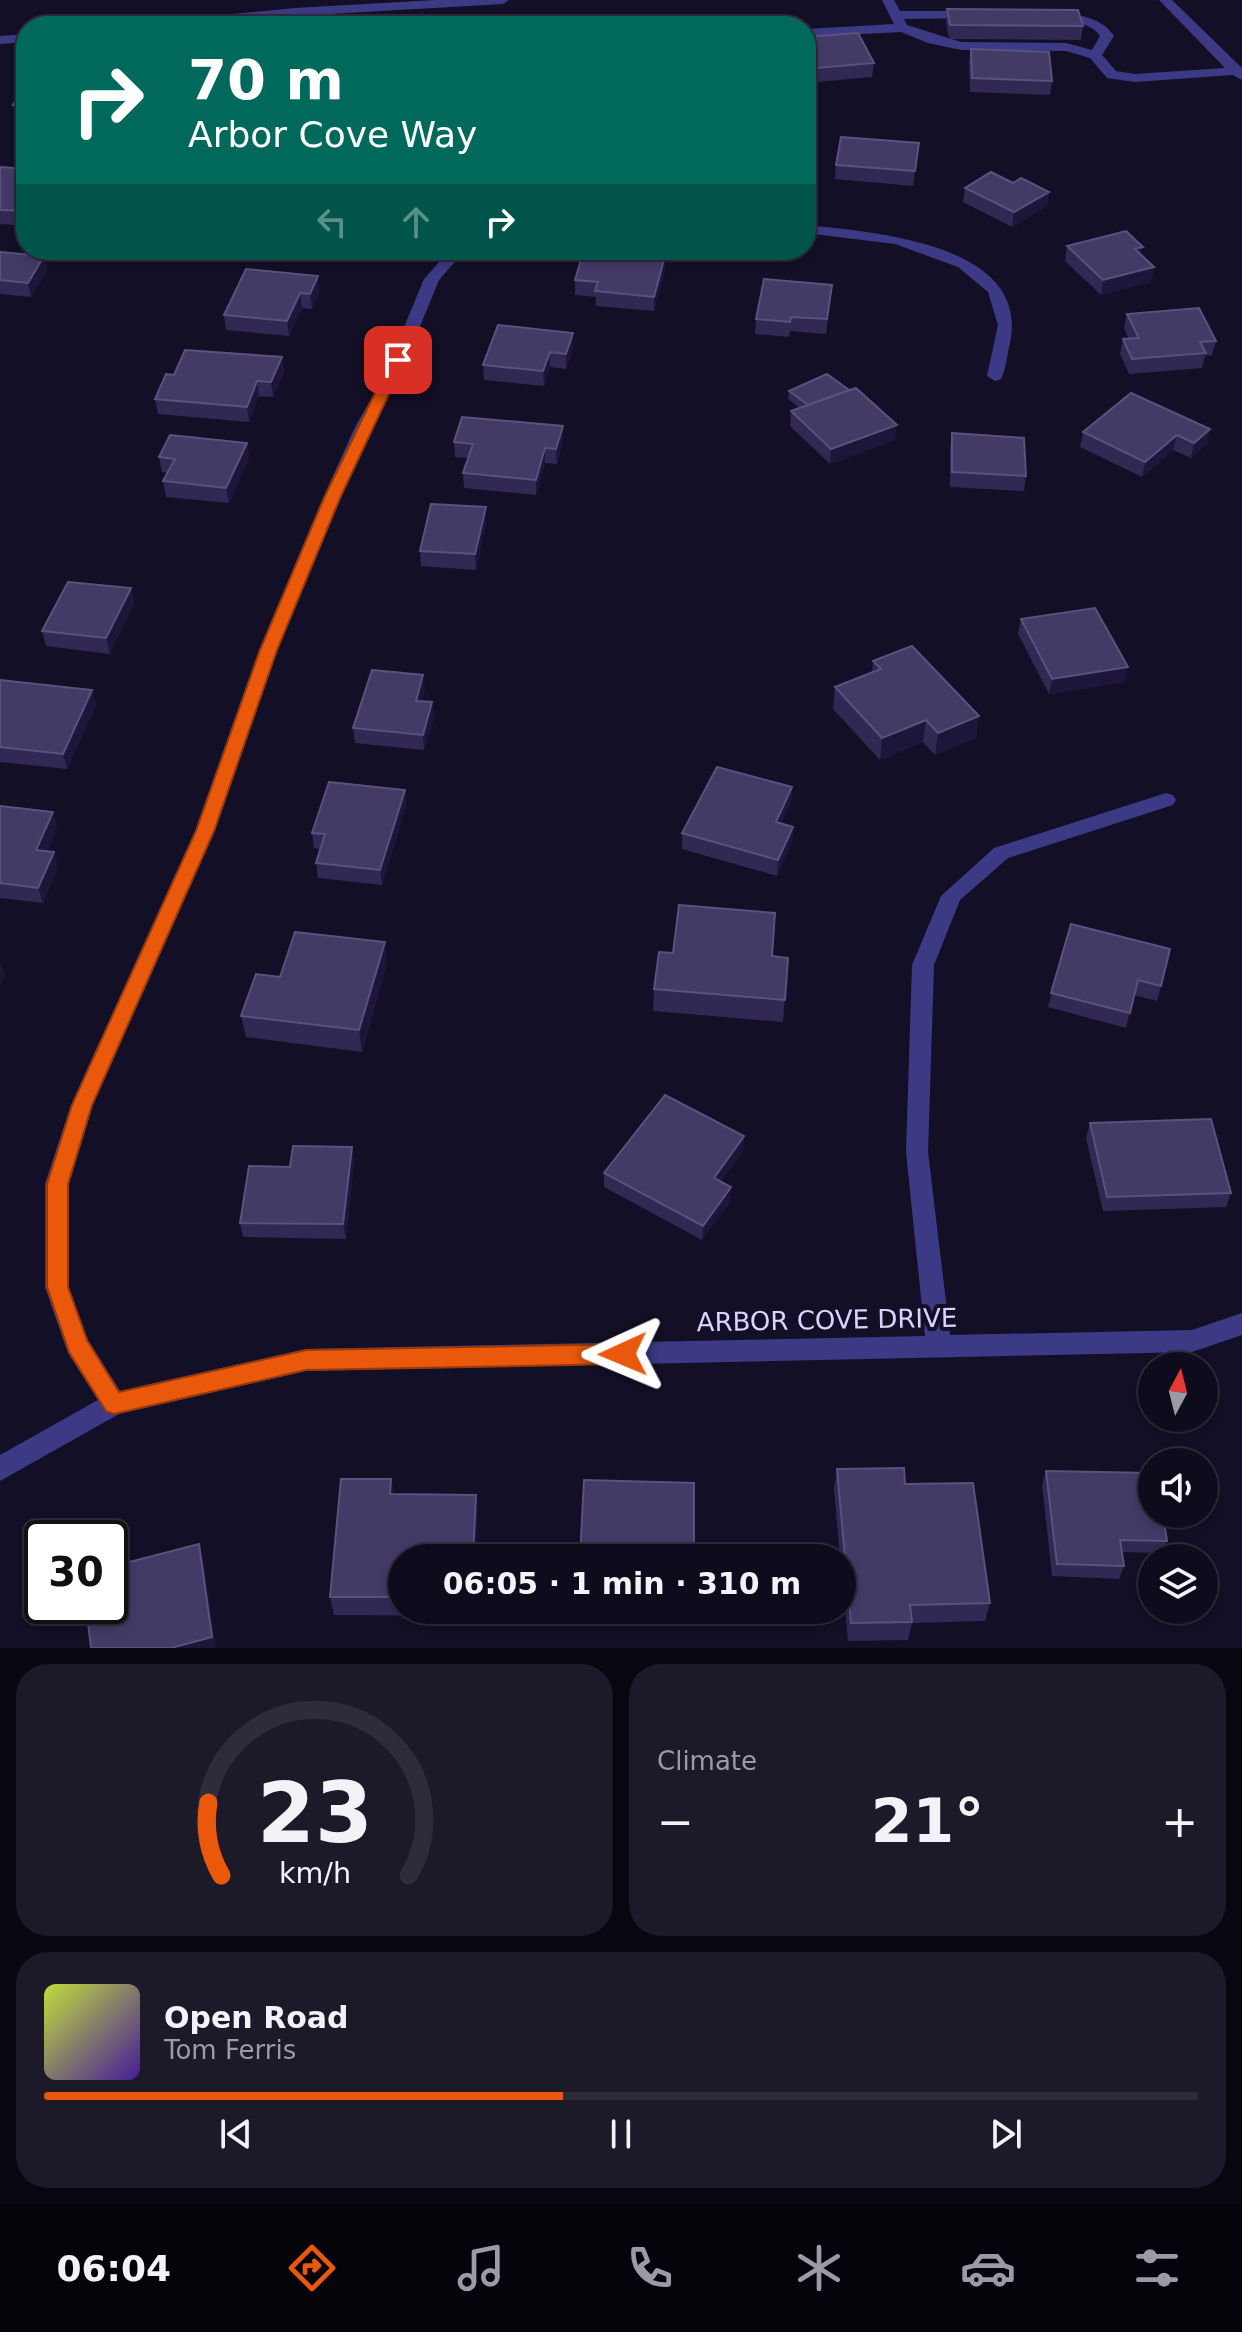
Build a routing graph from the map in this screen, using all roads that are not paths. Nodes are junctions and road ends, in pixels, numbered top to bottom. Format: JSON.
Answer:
{"nodes":[{"id":1,"x":503,"y":0,"type":"edge"},
{"id":2,"x":888,"y":0,"type":"edge"},
{"id":3,"x":1160,"y":2,"type":"edge"},
{"id":4,"x":292,"y":6,"type":"edge"},
{"id":5,"x":986,"y":14,"type":"edge"},
{"id":6,"x":1045,"y":15,"type":"edge"},
{"id":7,"x":220,"y":16,"type":"edge"},
{"id":8,"x":899,"y":22,"type":"junction"},
{"id":9,"x":816,"y":32,"type":"edge"},
{"id":10,"x":1095,"y":55,"type":"junction"},
{"id":11,"x":1239,"y":74,"type":"edge"},
{"id":12,"x":816,"y":230,"type":"edge"},
{"id":13,"x":449,"y":260,"type":"edge"},
{"id":14,"x":995,"y":376,"type":"dead end"},
{"id":15,"x":1166,"y":800,"type":"dead end"},
{"id":16,"x":1242,"y":1324,"type":"edge"},
{"id":17,"x":939,"y":1348,"type":"junction"},
{"id":18,"x":114,"y":1404,"type":"junction"},
{"id":19,"x":0,"y":1469,"type":"edge"}],
"edges":[{"from":1,"to":4,"type":"street"},
{"from":2,"to":8,"type":"street"},
{"from":3,"to":11,"type":"street"},
{"from":4,"to":7,"type":"street"},
{"from":5,"to":8,"type":"street"},
{"from":6,"to":10,"type":"street"},
{"from":8,"to":9,"type":"street"},
{"from":8,"to":10,"type":"street"},
{"from":10,"to":11,"type":"street"},
{"from":12,"to":14,"type":"street"},
{"from":13,"to":18,"type":"street"},
{"from":15,"to":17,"type":"street"},
{"from":16,"to":17,"type":"street","name":"ARBOR COVE DRIVE"},
{"from":17,"to":18,"type":"street","name":"ARBOR COVE DRIVE"},
{"from":18,"to":19,"type":"street","name":"ARBOR COVE DRIVE"}]}
